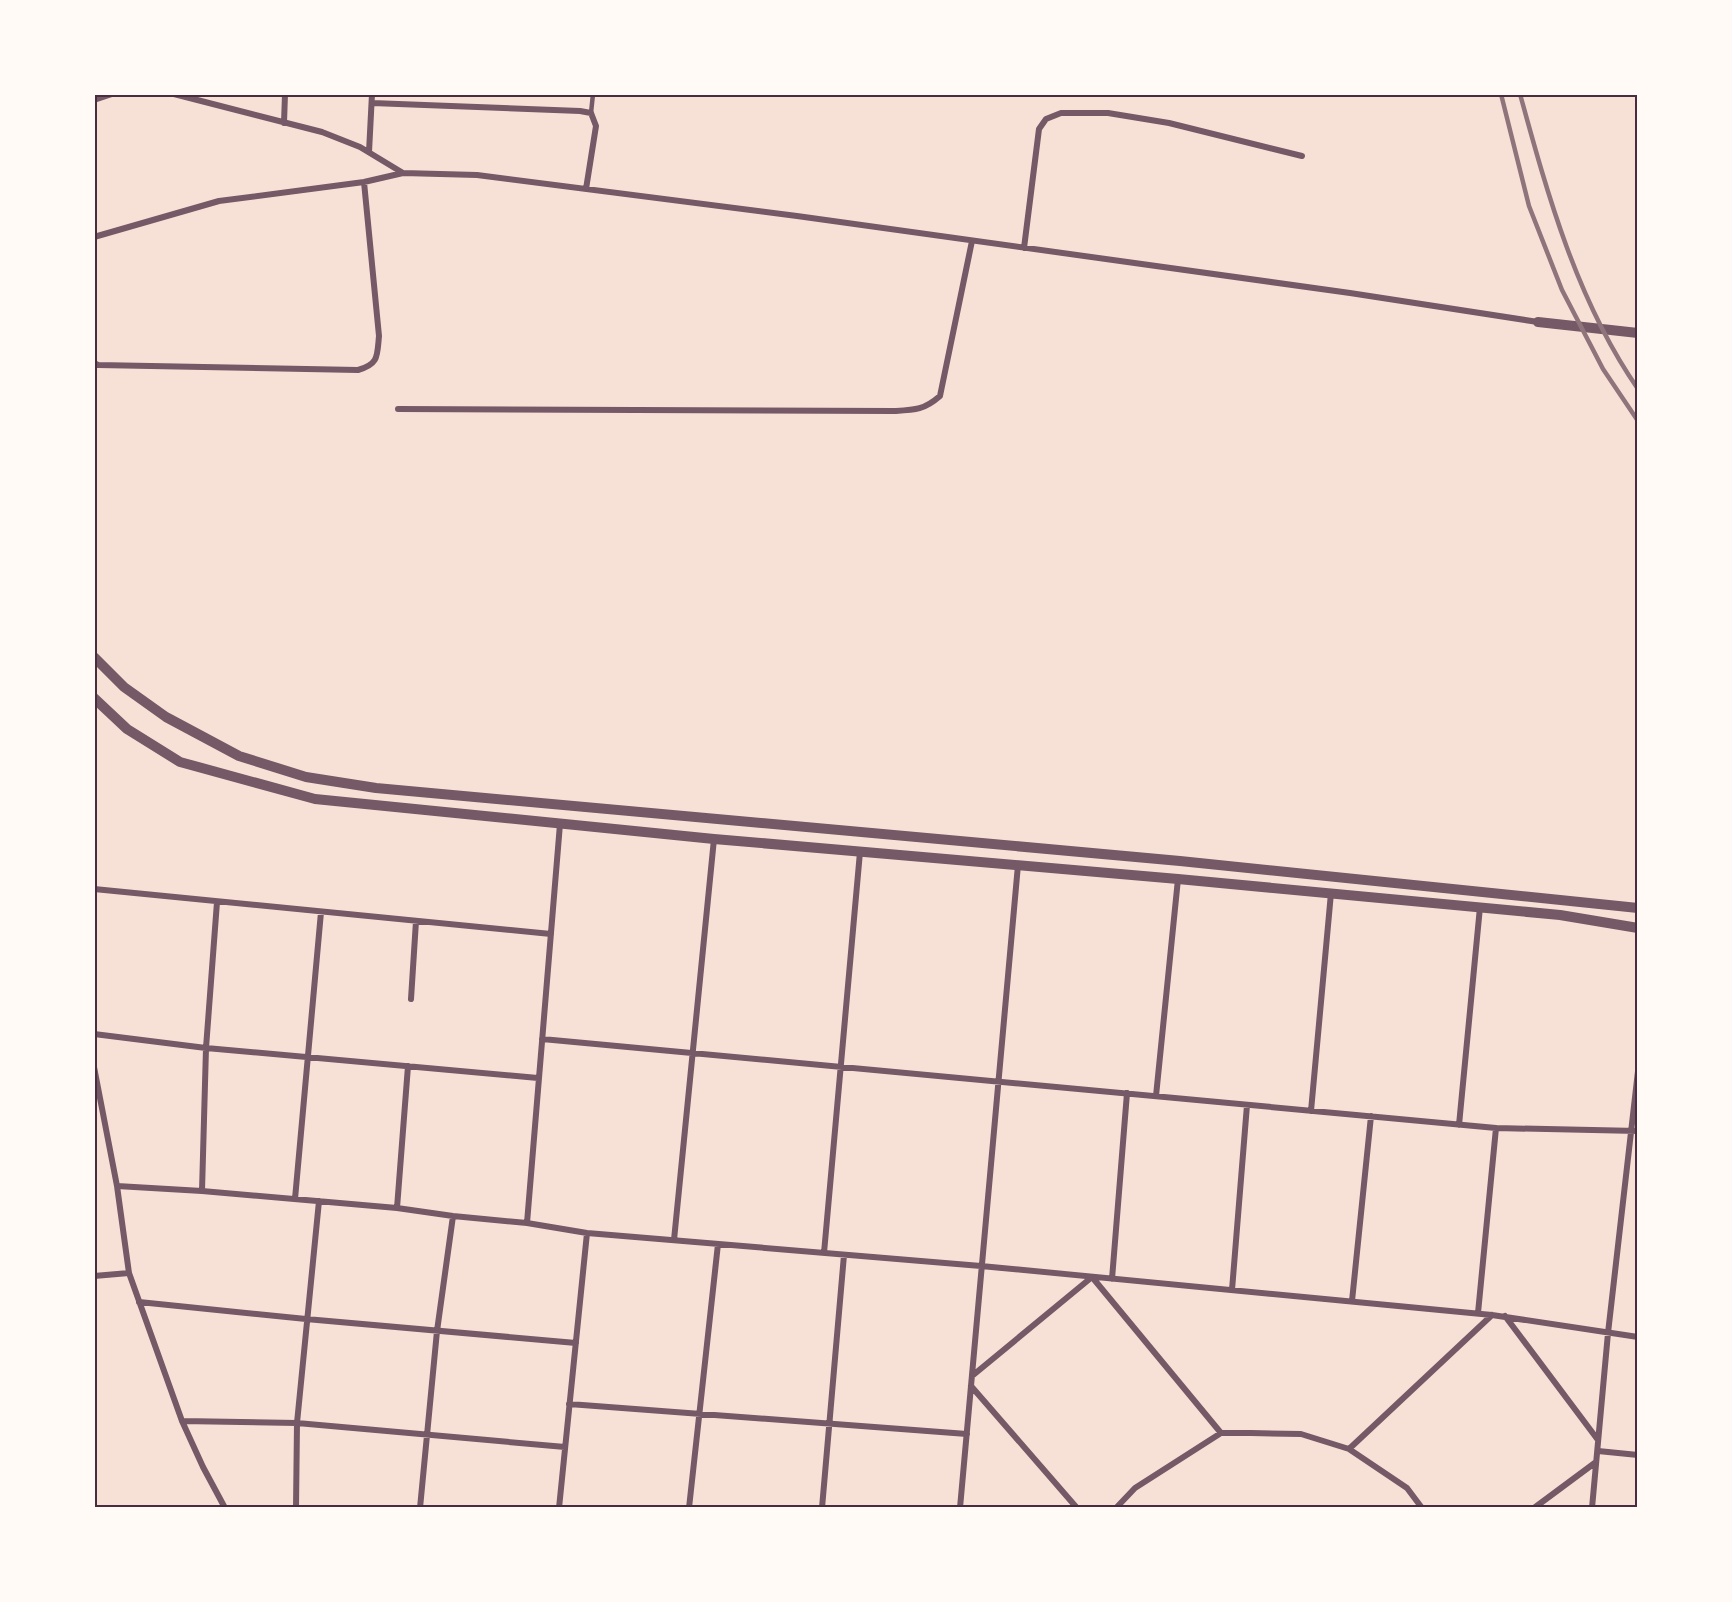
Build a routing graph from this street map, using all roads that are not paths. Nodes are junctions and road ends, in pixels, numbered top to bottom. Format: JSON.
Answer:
{"nodes":[{"id":1,"x":112,"y":94,"type":"edge"},
{"id":2,"x":174,"y":94,"type":"edge"},
{"id":3,"x":285,"y":94,"type":"edge"},
{"id":4,"x":372,"y":94,"type":"edge"},
{"id":5,"x":593,"y":94,"type":"edge"},
{"id":6,"x":94,"y":100,"type":"edge"},
{"id":7,"x":372,"y":103,"type":"junction"},
{"id":8,"x":591,"y":113,"type":"junction"},
{"id":9,"x":284,"y":123,"type":"junction"},
{"id":10,"x":369,"y":152,"type":"junction"},
{"id":11,"x":1302,"y":156,"type":"dead end"},
{"id":12,"x":403,"y":173,"type":"junction"},
{"id":13,"x":364,"y":182,"type":"junction"},
{"id":14,"x":586,"y":189,"type":"junction"},
{"id":15,"x":94,"y":237,"type":"edge"},
{"id":16,"x":972,"y":241,"type":"junction"},
{"id":17,"x":1024,"y":248,"type":"junction"},
{"id":18,"x":1538,"y":322,"type":"joint"},
{"id":19,"x":1638,"y":333,"type":"edge"},
{"id":20,"x":94,"y":363,"type":"edge"},
{"id":21,"x":398,"y":409,"type":"dead end"},
{"id":22,"x":94,"y":657,"type":"edge"},
{"id":23,"x":94,"y":698,"type":"edge"},
{"id":24,"x":560,"y":824,"type":"junction"},
{"id":25,"x":714,"y":839,"type":"junction"},
{"id":26,"x":860,"y":852,"type":"junction"},
{"id":27,"x":1018,"y":865,"type":"junction"},
{"id":28,"x":1178,"y":879,"type":"junction"},
{"id":29,"x":94,"y":889,"type":"edge"},
{"id":30,"x":1331,"y":893,"type":"junction"},
{"id":31,"x":217,"y":902,"type":"junction"},
{"id":32,"x":1480,"y":907,"type":"junction"},
{"id":33,"x":1638,"y":908,"type":"edge"},
{"id":34,"x":321,"y":912,"type":"junction"},
{"id":35,"x":416,"y":921,"type":"junction"},
{"id":36,"x":1638,"y":928,"type":"edge"},
{"id":37,"x":550,"y":934,"type":"junction"},
{"id":38,"x":411,"y":999,"type":"dead end"},
{"id":39,"x":94,"y":1034,"type":"edge"},
{"id":40,"x":542,"y":1039,"type":"junction"},
{"id":41,"x":206,"y":1048,"type":"junction"},
{"id":42,"x":693,"y":1053,"type":"junction"},
{"id":43,"x":308,"y":1057,"type":"junction"},
{"id":44,"x":408,"y":1066,"type":"junction"},
{"id":45,"x":841,"y":1066,"type":"junction"},
{"id":46,"x":95,"y":1070,"type":"edge"},
{"id":47,"x":1638,"y":1071,"type":"edge"},
{"id":48,"x":538,"y":1078,"type":"junction"},
{"id":49,"x":998,"y":1081,"type":"junction"},
{"id":50,"x":1127,"y":1093,"type":"junction"},
{"id":51,"x":1156,"y":1096,"type":"junction"},
{"id":52,"x":1247,"y":1105,"type":"junction"},
{"id":53,"x":1311,"y":1111,"type":"junction"},
{"id":54,"x":1371,"y":1116,"type":"junction"},
{"id":55,"x":1459,"y":1125,"type":"junction"},
{"id":56,"x":1496,"y":1128,"type":"junction"},
{"id":57,"x":1634,"y":1130,"type":"edge"},
{"id":58,"x":117,"y":1186,"type":"junction"},
{"id":59,"x":202,"y":1191,"type":"junction"},
{"id":60,"x":295,"y":1199,"type":"junction"},
{"id":61,"x":319,"y":1201,"type":"junction"},
{"id":62,"x":397,"y":1208,"type":"junction"},
{"id":63,"x":453,"y":1216,"type":"junction"},
{"id":64,"x":527,"y":1223,"type":"junction"},
{"id":65,"x":587,"y":1233,"type":"junction"},
{"id":66,"x":674,"y":1240,"type":"junction"},
{"id":67,"x":718,"y":1244,"type":"junction"},
{"id":68,"x":824,"y":1253,"type":"junction"},
{"id":69,"x":844,"y":1255,"type":"junction"},
{"id":70,"x":981,"y":1266,"type":"junction"},
{"id":71,"x":129,"y":1273,"type":"junction"},
{"id":72,"x":94,"y":1276,"type":"edge"},
{"id":73,"x":1092,"y":1277,"type":"junction"},
{"id":74,"x":1112,"y":1279,"type":"junction"},
{"id":75,"x":1232,"y":1290,"type":"junction"},
{"id":76,"x":1352,"y":1301,"type":"junction"},
{"id":77,"x":139,"y":1302,"type":"junction"},
{"id":78,"x":1478,"y":1313,"type":"junction"},
{"id":79,"x":1492,"y":1315,"type":"junction"},
{"id":80,"x":1504,"y":1316,"type":"junction"},
{"id":81,"x":306,"y":1319,"type":"junction"},
{"id":82,"x":437,"y":1331,"type":"junction"},
{"id":83,"x":1608,"y":1334,"type":"junction"},
{"id":84,"x":1638,"y":1337,"type":"edge"},
{"id":85,"x":576,"y":1343,"type":"junction"},
{"id":86,"x":972,"y":1376,"type":"junction"},
{"id":87,"x":971,"y":1386,"type":"junction"},
{"id":88,"x":569,"y":1404,"type":"junction"},
{"id":89,"x":699,"y":1414,"type":"junction"},
{"id":90,"x":182,"y":1421,"type":"junction"},
{"id":91,"x":297,"y":1423,"type":"junction"},
{"id":92,"x":829,"y":1423,"type":"junction"},
{"id":93,"x":967,"y":1434,"type":"junction"},
{"id":94,"x":1221,"y":1434,"type":"junction"},
{"id":95,"x":427,"y":1435,"type":"junction"},
{"id":96,"x":1598,"y":1441,"type":"junction"},
{"id":97,"x":565,"y":1447,"type":"junction"},
{"id":98,"x":1349,"y":1449,"type":"junction"},
{"id":99,"x":1598,"y":1451,"type":"junction"},
{"id":100,"x":1638,"y":1455,"type":"edge"},
{"id":101,"x":1596,"y":1462,"type":"junction"},
{"id":102,"x":225,"y":1508,"type":"edge"},
{"id":103,"x":296,"y":1508,"type":"edge"},
{"id":104,"x":420,"y":1508,"type":"edge"},
{"id":105,"x":559,"y":1508,"type":"edge"},
{"id":106,"x":689,"y":1508,"type":"edge"},
{"id":107,"x":822,"y":1508,"type":"edge"},
{"id":108,"x":960,"y":1508,"type":"edge"},
{"id":109,"x":1077,"y":1508,"type":"edge"},
{"id":110,"x":1116,"y":1508,"type":"edge"},
{"id":111,"x":1422,"y":1508,"type":"edge"},
{"id":112,"x":1534,"y":1508,"type":"edge"},
{"id":113,"x":1592,"y":1508,"type":"edge"}],
"edges":[{"from":1,"to":6,"type":"street"},
{"from":2,"to":9,"type":"street"},
{"from":3,"to":9,"type":"street"},
{"from":4,"to":7,"type":"street"},
{"from":5,"to":8,"type":"lane"},
{"from":7,"to":8,"type":"street"},
{"from":7,"to":10,"type":"street"},
{"from":8,"to":14,"type":"street"},
{"from":9,"to":10,"type":"street"},
{"from":10,"to":12,"type":"street"},
{"from":11,"to":17,"type":"street"},
{"from":12,"to":13,"type":"street"},
{"from":12,"to":14,"type":"street"},
{"from":13,"to":15,"type":"street"},
{"from":13,"to":20,"type":"street"},
{"from":14,"to":16,"type":"street"},
{"from":16,"to":17,"type":"street"},
{"from":16,"to":21,"type":"street"},
{"from":17,"to":18,"type":"street"},
{"from":18,"to":19,"type":"street"},
{"from":22,"to":33,"type":"street"},
{"from":23,"to":24,"type":"street"},
{"from":24,"to":25,"type":"street"},
{"from":24,"to":37,"type":"street"},
{"from":25,"to":26,"type":"street"},
{"from":25,"to":42,"type":"street"},
{"from":26,"to":27,"type":"street"},
{"from":26,"to":45,"type":"street"},
{"from":27,"to":28,"type":"street"},
{"from":27,"to":49,"type":"street"},
{"from":28,"to":30,"type":"street"},
{"from":28,"to":51,"type":"street"},
{"from":29,"to":31,"type":"street"},
{"from":30,"to":32,"type":"street"},
{"from":30,"to":53,"type":"street"},
{"from":31,"to":34,"type":"street"},
{"from":31,"to":41,"type":"street"},
{"from":32,"to":36,"type":"street"},
{"from":32,"to":55,"type":"street"},
{"from":34,"to":35,"type":"street"},
{"from":34,"to":43,"type":"street"},
{"from":35,"to":37,"type":"street"},
{"from":35,"to":38,"type":"street"},
{"from":37,"to":40,"type":"street"},
{"from":39,"to":41,"type":"street"},
{"from":40,"to":42,"type":"street"},
{"from":40,"to":48,"type":"street"},
{"from":41,"to":43,"type":"street"},
{"from":41,"to":59,"type":"street"},
{"from":42,"to":45,"type":"street"},
{"from":42,"to":66,"type":"street"},
{"from":43,"to":44,"type":"street"},
{"from":43,"to":60,"type":"street"},
{"from":44,"to":48,"type":"street"},
{"from":44,"to":62,"type":"street"},
{"from":45,"to":49,"type":"street"},
{"from":45,"to":68,"type":"street"},
{"from":46,"to":58,"type":"street"},
{"from":47,"to":57,"type":"street"},
{"from":48,"to":64,"type":"street"},
{"from":49,"to":50,"type":"street"},
{"from":49,"to":70,"type":"street"},
{"from":50,"to":51,"type":"street"},
{"from":50,"to":74,"type":"street"},
{"from":51,"to":52,"type":"street"},
{"from":52,"to":53,"type":"street"},
{"from":52,"to":75,"type":"street"},
{"from":53,"to":54,"type":"street"},
{"from":54,"to":55,"type":"street"},
{"from":54,"to":76,"type":"street"},
{"from":55,"to":56,"type":"street"},
{"from":56,"to":57,"type":"street"},
{"from":56,"to":78,"type":"street"},
{"from":57,"to":83,"type":"street"},
{"from":58,"to":59,"type":"street"},
{"from":58,"to":71,"type":"street"},
{"from":59,"to":60,"type":"street"},
{"from":60,"to":61,"type":"street"},
{"from":61,"to":62,"type":"street"},
{"from":61,"to":81,"type":"street"},
{"from":62,"to":63,"type":"street"},
{"from":63,"to":64,"type":"street"},
{"from":63,"to":82,"type":"street"},
{"from":64,"to":65,"type":"street"},
{"from":65,"to":66,"type":"street"},
{"from":65,"to":85,"type":"street"},
{"from":66,"to":67,"type":"street"},
{"from":67,"to":68,"type":"street"},
{"from":67,"to":89,"type":"street"},
{"from":68,"to":69,"type":"street"},
{"from":69,"to":70,"type":"street"},
{"from":69,"to":92,"type":"street"},
{"from":70,"to":73,"type":"street"},
{"from":70,"to":86,"type":"street"},
{"from":71,"to":72,"type":"street"},
{"from":71,"to":77,"type":"street"},
{"from":73,"to":74,"type":"street"},
{"from":73,"to":86,"type":"street"},
{"from":73,"to":94,"type":"street"},
{"from":74,"to":75,"type":"street"},
{"from":75,"to":76,"type":"street"},
{"from":76,"to":78,"type":"street"},
{"from":77,"to":81,"type":"street"},
{"from":77,"to":90,"type":"street"},
{"from":78,"to":79,"type":"street"},
{"from":79,"to":80,"type":"street"},
{"from":79,"to":98,"type":"street"},
{"from":80,"to":83,"type":"street"},
{"from":80,"to":96,"type":"street"},
{"from":81,"to":82,"type":"street"},
{"from":81,"to":91,"type":"street"},
{"from":82,"to":85,"type":"street"},
{"from":82,"to":95,"type":"street"},
{"from":83,"to":84,"type":"street"},
{"from":83,"to":96,"type":"street"},
{"from":85,"to":88,"type":"street"},
{"from":86,"to":87,"type":"street"},
{"from":87,"to":93,"type":"street"},
{"from":87,"to":109,"type":"street"},
{"from":88,"to":89,"type":"street"},
{"from":88,"to":97,"type":"street"},
{"from":89,"to":92,"type":"street"},
{"from":89,"to":106,"type":"street"},
{"from":90,"to":91,"type":"street"},
{"from":90,"to":102,"type":"street"},
{"from":91,"to":95,"type":"street"},
{"from":91,"to":103,"type":"street"},
{"from":92,"to":93,"type":"street"},
{"from":92,"to":107,"type":"street"},
{"from":93,"to":108,"type":"street"},
{"from":94,"to":98,"type":"street"},
{"from":94,"to":110,"type":"street"},
{"from":95,"to":97,"type":"street"},
{"from":95,"to":104,"type":"street"},
{"from":96,"to":99,"type":"street"},
{"from":97,"to":105,"type":"street"},
{"from":98,"to":111,"type":"street"},
{"from":99,"to":100,"type":"street"},
{"from":99,"to":101,"type":"street"},
{"from":101,"to":112,"type":"street"},
{"from":101,"to":113,"type":"street"}]}
